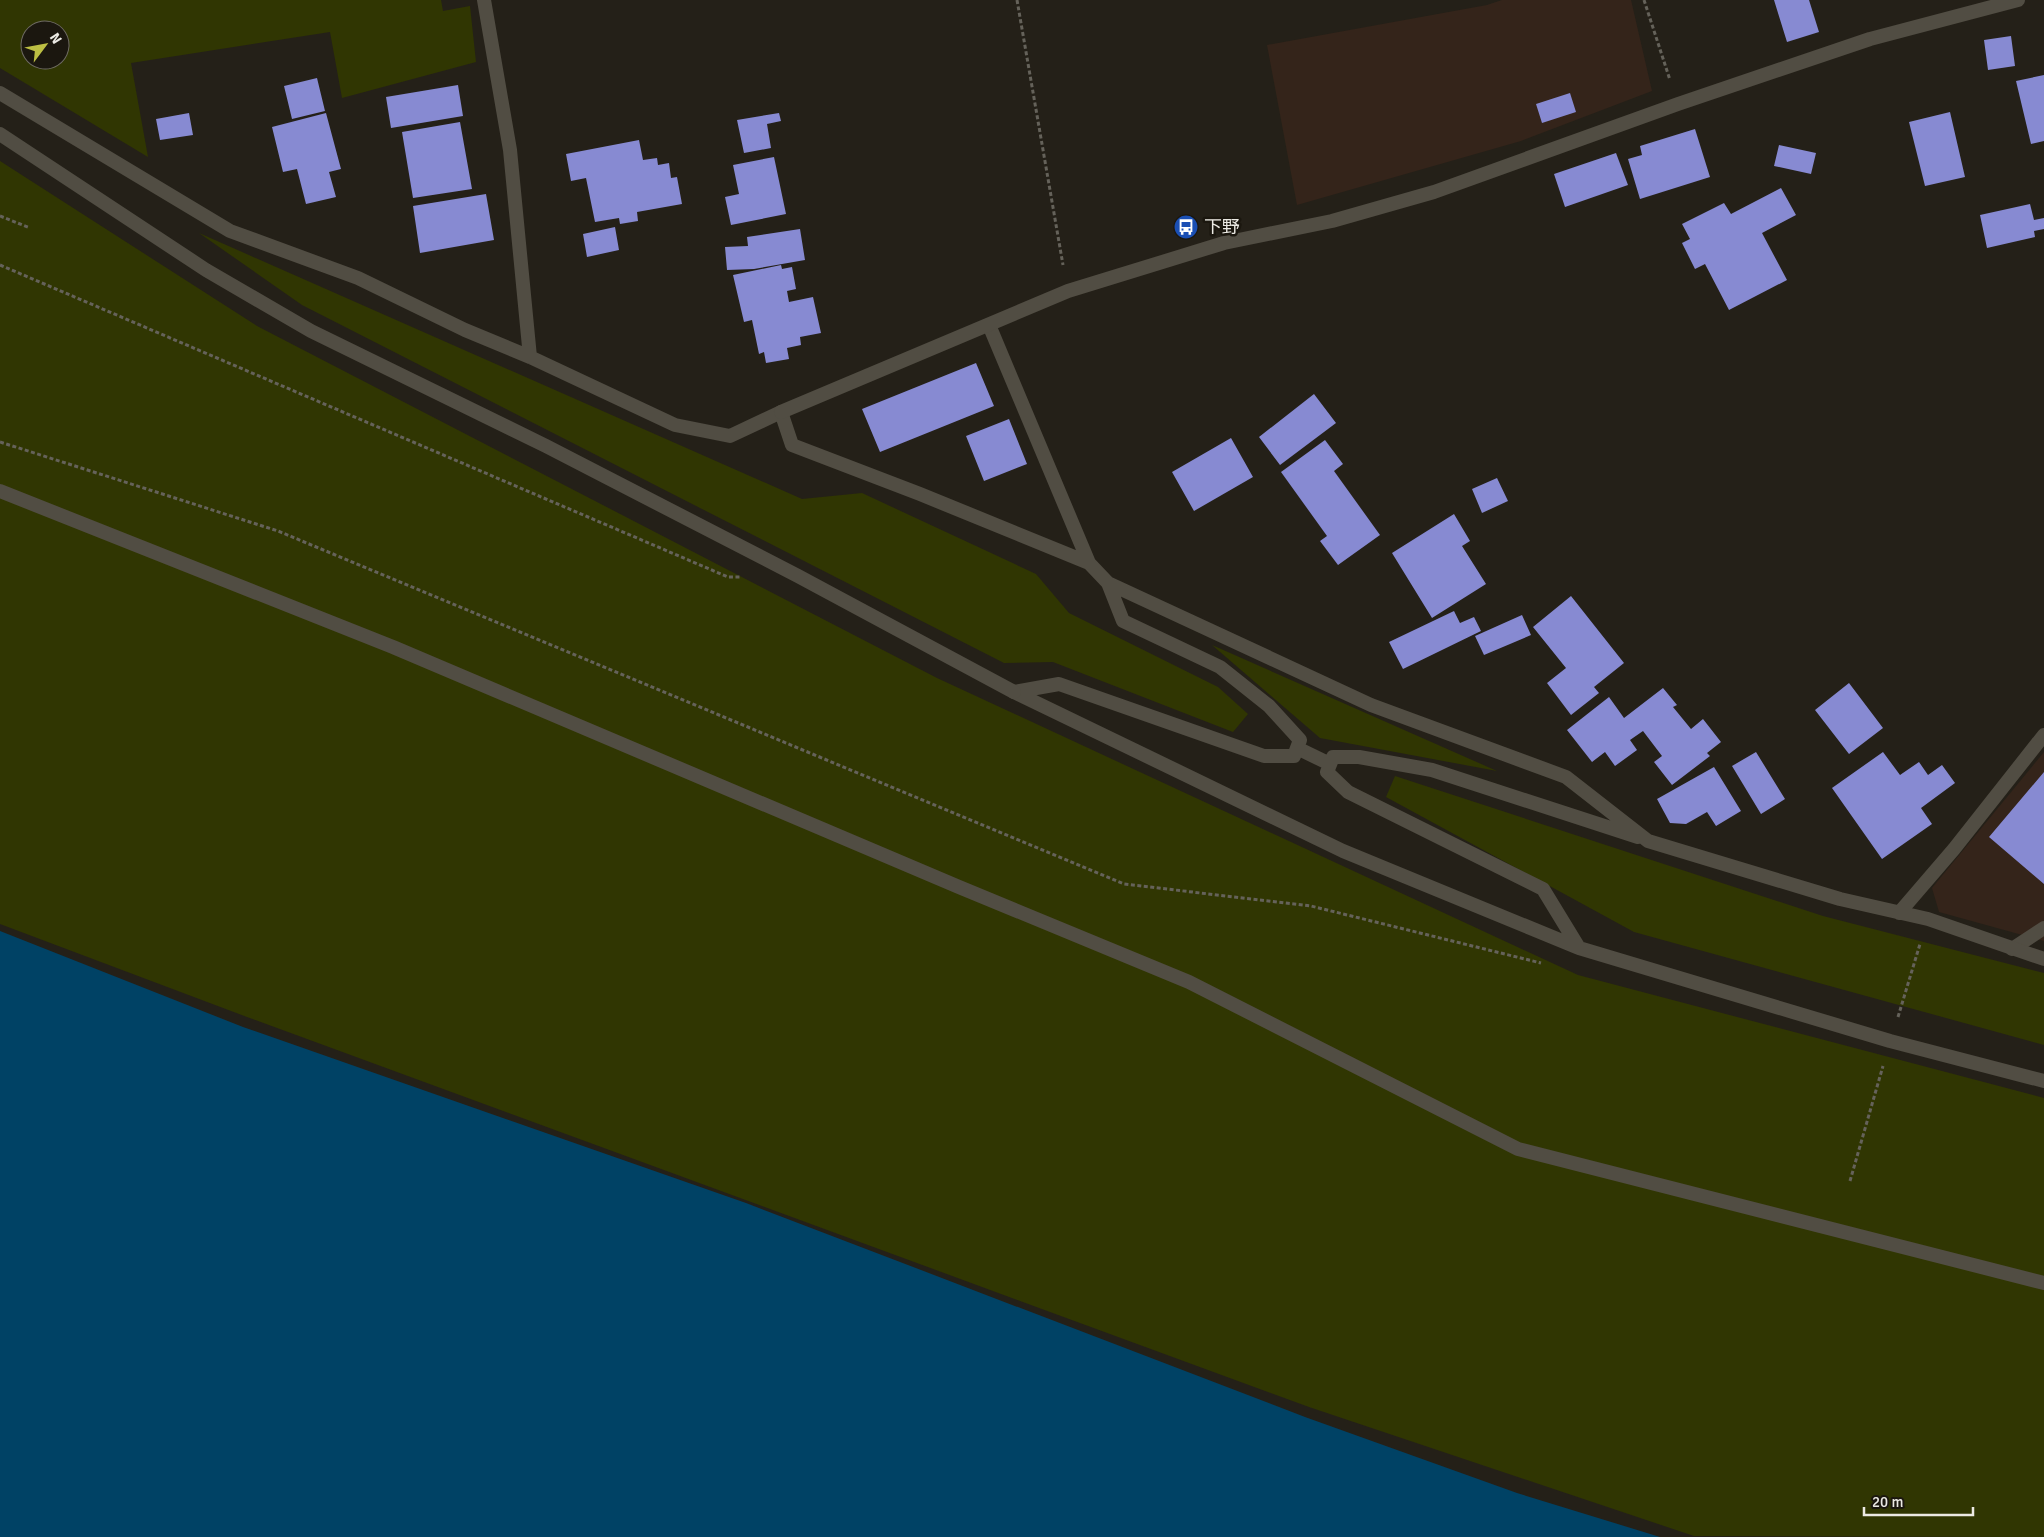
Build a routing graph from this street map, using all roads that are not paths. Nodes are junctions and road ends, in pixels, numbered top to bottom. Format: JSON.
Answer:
{"nodes":[{"id":1,"x":484,"y":0,"type":"edge"},
{"id":2,"x":2018,"y":0,"type":"edge"},
{"id":3,"x":0,"y":93,"type":"edge"},
{"id":4,"x":0,"y":134,"type":"edge"},
{"id":5,"x":990,"y":325,"type":"junction"},
{"id":6,"x":530,"y":357,"type":"junction"},
{"id":7,"x":781,"y":412,"type":"junction"},
{"id":8,"x":0,"y":491,"type":"edge"},
{"id":9,"x":1089,"y":563,"type":"junction"},
{"id":10,"x":1108,"y":583,"type":"junction"},
{"id":11,"x":1014,"y":692,"type":"junction"},
{"id":12,"x":2044,"y":735,"type":"edge"},
{"id":13,"x":1297,"y":748,"type":"junction"},
{"id":14,"x":1330,"y":764,"type":"junction"},
{"id":15,"x":1648,"y":841,"type":"junction"},
{"id":16,"x":1899,"y":913,"type":"junction"},
{"id":17,"x":2044,"y":928,"type":"edge"},
{"id":18,"x":1579,"y":948,"type":"junction"},
{"id":19,"x":2012,"y":949,"type":"junction"},
{"id":20,"x":2044,"y":959,"type":"edge"},
{"id":21,"x":2044,"y":1081,"type":"edge"},
{"id":22,"x":2044,"y":1283,"type":"edge"}],
"edges":[{"from":1,"to":6,"type":"street"},
{"from":2,"to":5,"type":"street"},
{"from":3,"to":6,"type":"street"},
{"from":4,"to":11,"type":"street"},
{"from":5,"to":7,"type":"street"},
{"from":5,"to":9,"type":"street"},
{"from":6,"to":7,"type":"street"},
{"from":7,"to":9,"type":"street"},
{"from":8,"to":22,"type":"street"},
{"from":9,"to":10,"type":"street"},
{"from":10,"to":13,"type":"street"},
{"from":10,"to":15,"type":"street"},
{"from":11,"to":13,"type":"street"},
{"from":11,"to":18,"type":"street"},
{"from":12,"to":16,"type":"street"},
{"from":13,"to":14,"type":"street"},
{"from":14,"to":15,"type":"street"},
{"from":14,"to":18,"type":"street"},
{"from":15,"to":16,"type":"street"},
{"from":16,"to":19,"type":"street"},
{"from":17,"to":19,"type":"street"},
{"from":18,"to":21,"type":"street"},
{"from":19,"to":20,"type":"street"}]}
